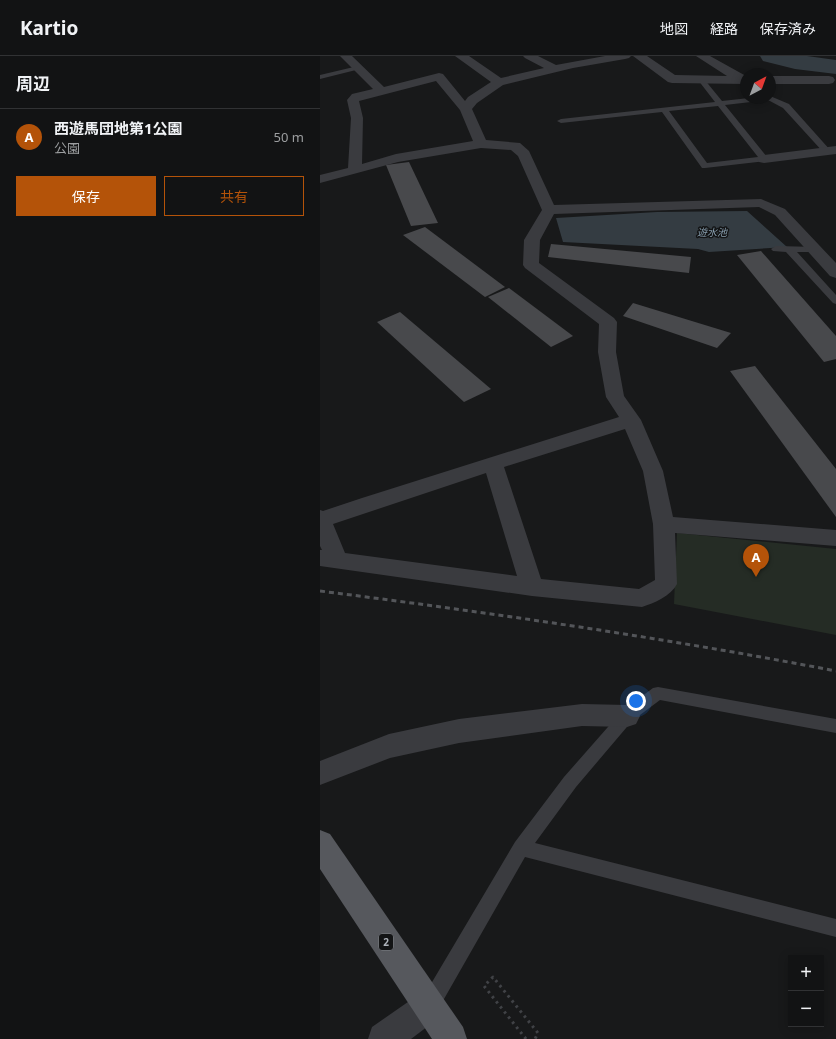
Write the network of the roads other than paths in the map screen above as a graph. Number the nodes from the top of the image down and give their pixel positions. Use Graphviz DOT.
graph roads {
  1 [pos="346,56"];
  2 [pos="461,56"];
  3 [pos="529,56"];
  4 [pos="569,56"];
  5 [pos="625,56"];
  6 [pos="638,56"];
  7 [pos="702,56"];
  8 [pos="582,63"];
  9 [pos="358,68"];
  10 [pos="554,69"];
  11 [pos="320,77"];
  12 [pos="740,77"];
  13 [pos="832,79"];
  14 [pos="702,80"];
  15 [pos="740,80"];
  16 [pos="776,80"];
  17 [pos="499,82"];
  18 [pos="381,91"];
  19 [pos="720,103"];
  20 [pos="664,109"];
  21 [pos="466,110"];
  22 [pos="561,121"];
  23 [pos="481,144"];
  24 [pos="831,151"];
  25 [pos="764,159"];
  26 [pos="355,170"];
  27 [pos="320,179"];
  28 [pos="549,210"];
  29 [pos="789,249"];
  30 [pos="814,249"];
  31 [pos="776,250"];
  32 [pos="836,273"];
  33 [pos="836,301"];
  34 [pos="631,420"];
  35 [pos="493,463"];
  36 [pos="321,519"];
  37 [pos="664,524"];
  38 [pos="836,538"];
  39 [pos="329,559"];
  40 [pos="532,587"];
  41 [pos="627,716"];
  42 [pos="836,726"];
  43 [pos="320,773"];
  44 [pos="320,844"];
  45 [pos="521,848"];
  46 [pos="836,928"];
  47 [pos="429,1006"];
  48 [pos="384,1039"];
  49 [pos="452,1039"];
  1 -- 9 [label="street"];
  2 -- 17 [label="street"];
  3 -- 10 [label="street"];
  4 -- 8 [label="street"];
  5 -- 8 [label="street"];
  6 -- 14 [label="street"];
  7 -- 12 [label="street"];
  8 -- 10 [label="street"];
  9 -- 11 [label="lane"];
  9 -- 18 [label="street"];
  10 -- 17 [label="street"];
  13 -- 16 [label="street"];
  14 -- 15 [label="street"];
  14 -- 19 [label="lane"];
  17 -- 21 [label="street"];
  18 -- 21 [label="street"];
  18 -- 26 [label="street"];
  19 -- 20 [label="lane"];
  19 -- 24 [label="lane"];
  19 -- 25 [label="lane"];
  20 -- 22 [label="lane"];
  20 -- 25 [label="lane"];
  21 -- 23 [label="street"];
  23 -- 26 [label="street"];
  23 -- 28 [label="street"];
  24 -- 25 [label="street"];
  26 -- 27 [label="street"];
  28 -- 30 [label="street"];
  28 -- 34 [label="street"];
  29 -- 30 [label="lane"];
  29 -- 31 [label="lane"];
  29 -- 33 [label="lane"];
  30 -- 32 [label="street"];
  34 -- 35 [label="street"];
  34 -- 37 [label="street"];
  35 -- 36 [label="street"];
  35 -- 40 [label="street"];
  36 -- 39 [label="street"];
  37 -- 38 [label="street"];
  37 -- 40 [label="street"];
  39 -- 40 [label="street"];
  41 -- 42 [label="lane"];
  41 -- 43 [label="street"];
  41 -- 45 [label="lane"];
  44 -- 47 [label="main road, 2"];
  45 -- 46 [label="lane"];
  45 -- 47 [label="lane"];
  47 -- 48 [label="street"];
  47 -- 49 [label="main road, 2"];
}
